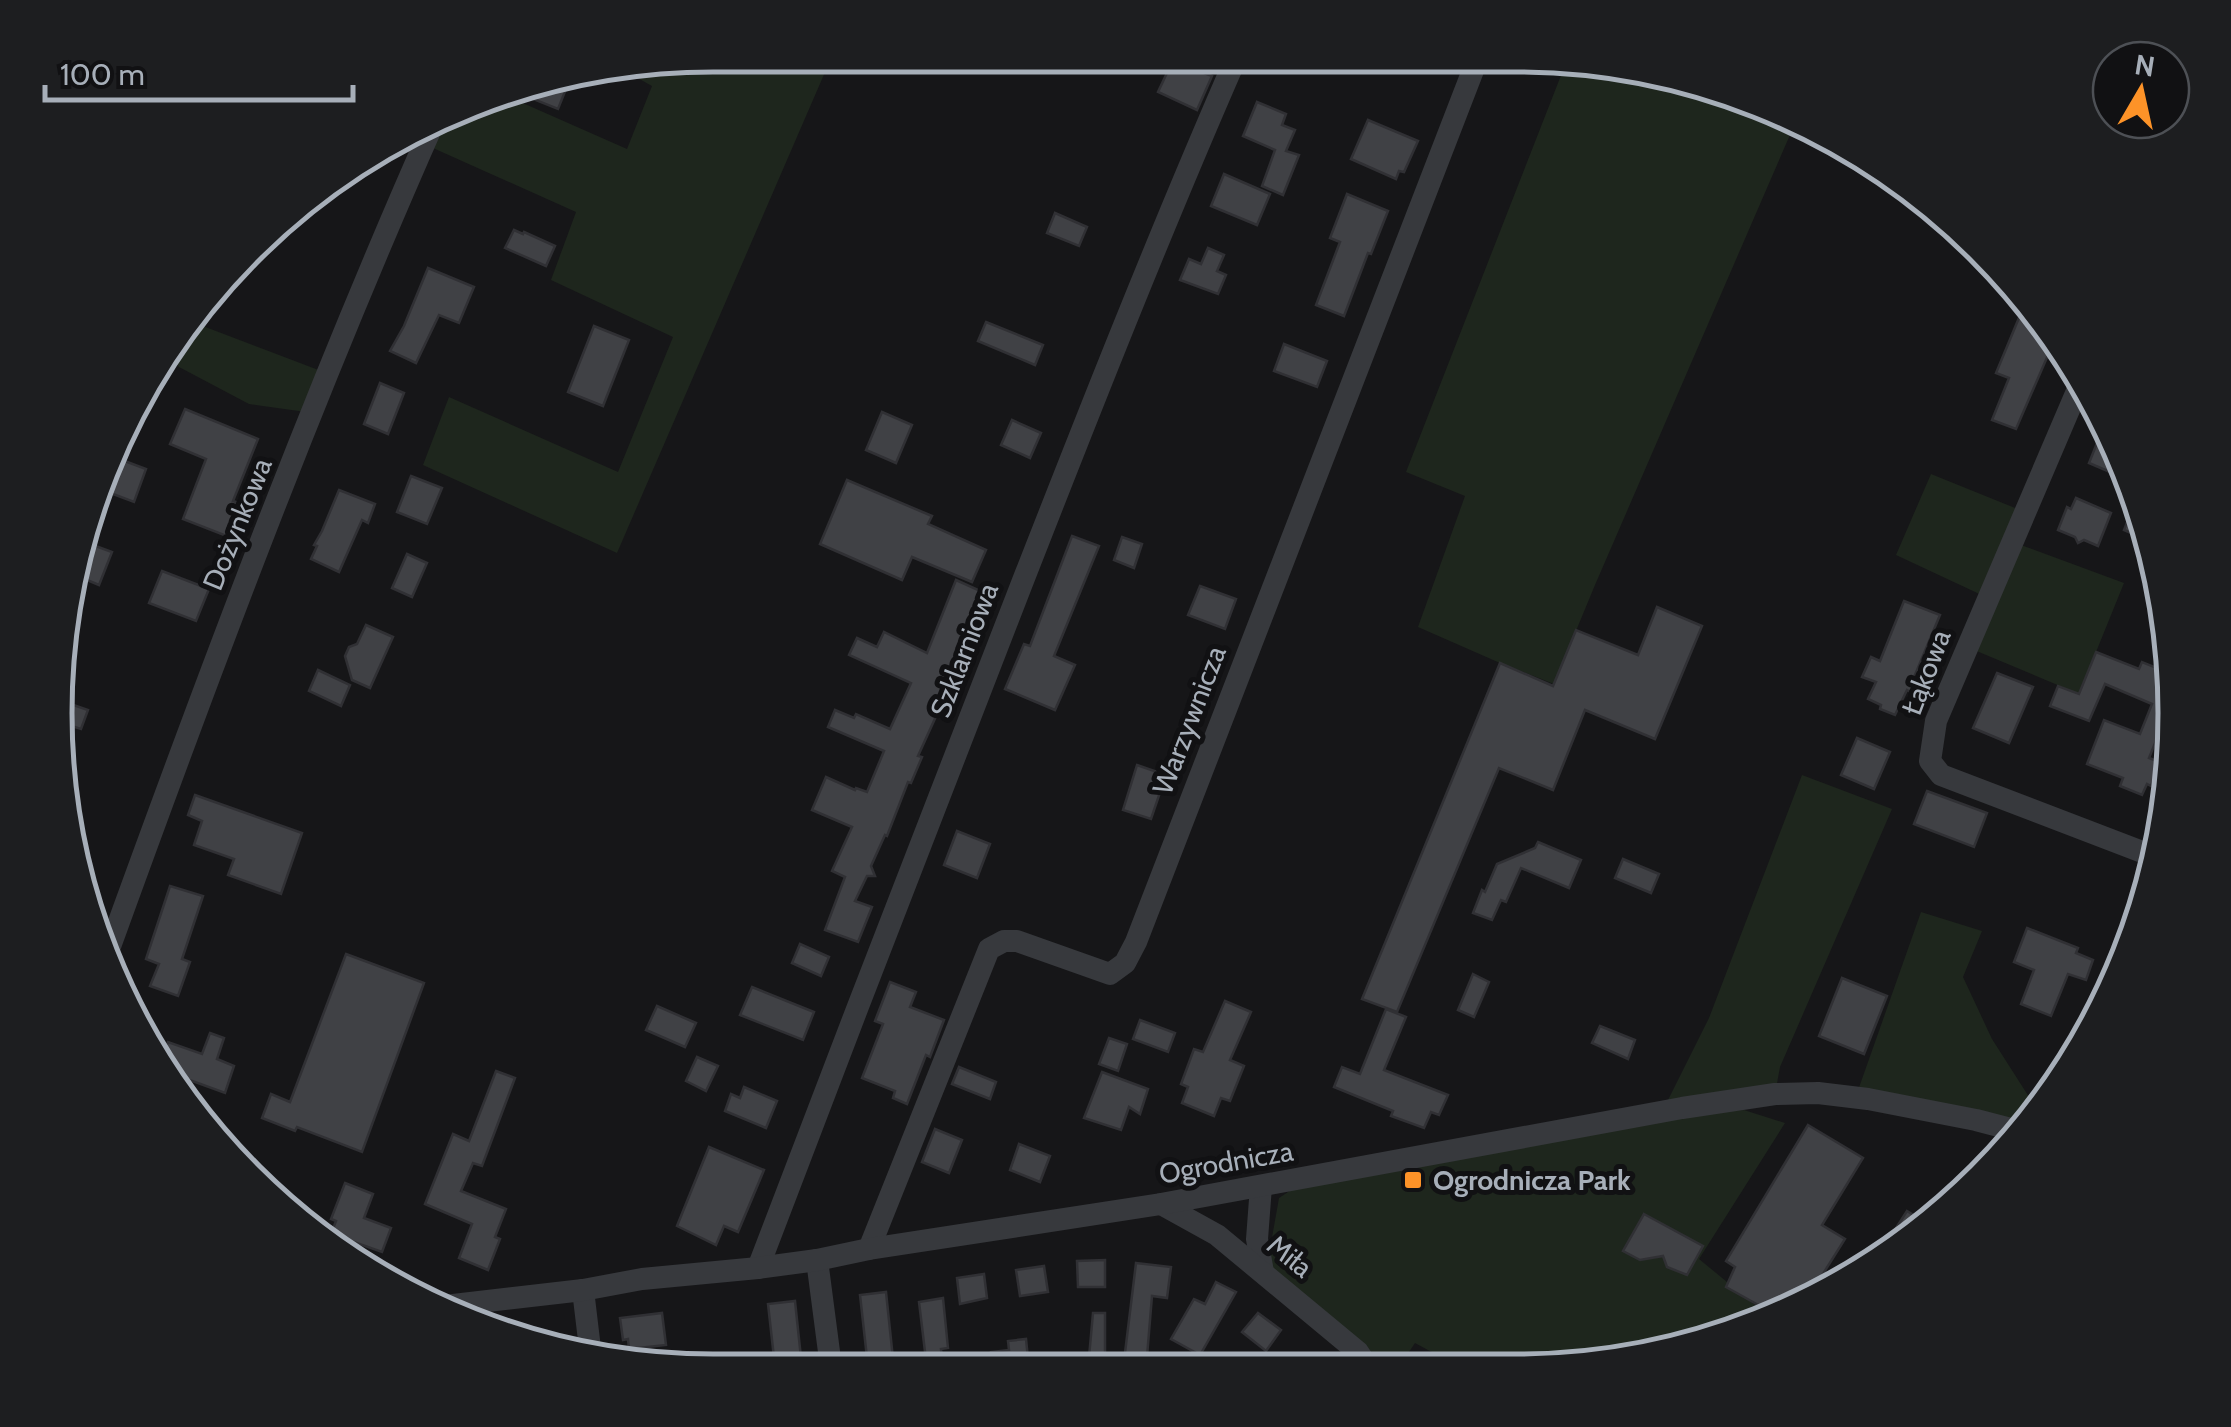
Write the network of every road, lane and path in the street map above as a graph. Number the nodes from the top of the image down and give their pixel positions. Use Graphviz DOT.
graph roads {
  1 [pos="1230,72"];
  2 [pos="1472,72"];
  3 [pos="426,141"];
  4 [pos="2075,396"];
  5 [pos="2143,853"];
  6 [pos="113,938"];
  7 [pos="2006,1128"];
  8 [pos="1262,1186"];
  9 [pos="1161,1204"];
  10 [pos="870,1249"];
  11 [pos="817,1260"];
  12 [pos="758,1268"];
  13 [pos="1263,1272"];
  14 [pos="583,1290"];
  15 [pos="463,1304"];
  16 [pos="589,1342"];
  17 [pos="829,1354"];
  18 [pos="1359,1354"];
  1 -- 12 [label="street, Szklarniowa"];
  2 -- 10 [label="street, Warzywnicza"];
  3 -- 6 [label="street, Dożynkowa"];
  4 -- 5 [label="street, Łąkowa"];
  7 -- 8 [label="street, Ogrodnicza"];
  8 -- 9 [label="street, Ogrodnicza"];
  8 -- 13 [label="street"];
  9 -- 10 [label="street, Ogrodnicza"];
  9 -- 13 [label="street, Miła"];
  10 -- 11 [label="street, Ogrodnicza"];
  11 -- 12 [label="street, Ogrodnicza"];
  11 -- 17 [label="street"];
  12 -- 14 [label="street, Ogrodnicza"];
  13 -- 18 [label="street, Miła"];
  14 -- 15 [label="street, Ogrodnicza"];
  14 -- 16 [label="street"];
}
